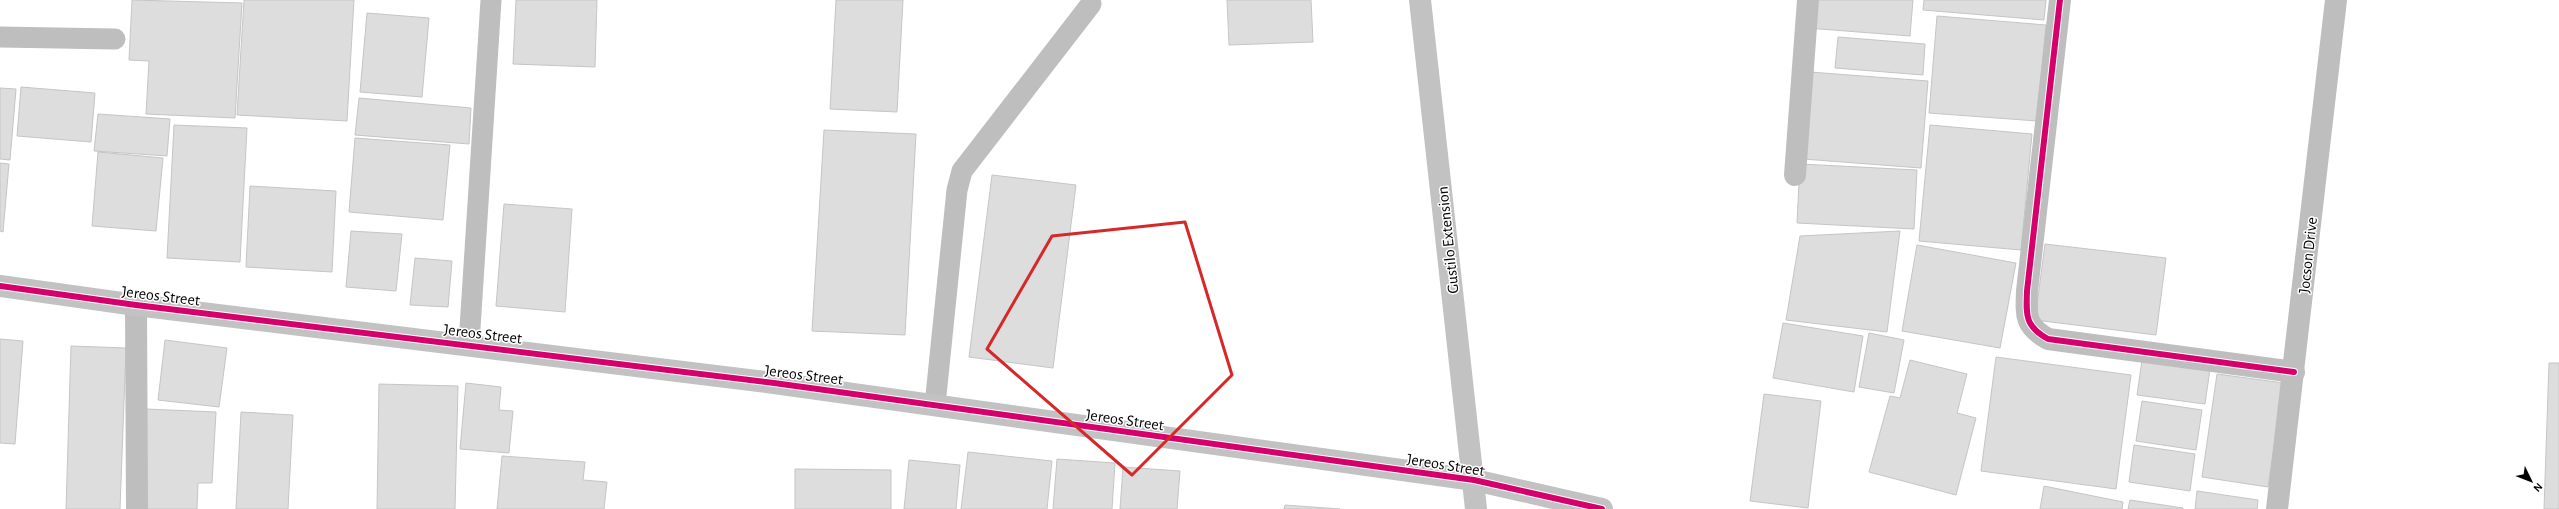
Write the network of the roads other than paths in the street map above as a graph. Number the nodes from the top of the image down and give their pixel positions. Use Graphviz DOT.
graph roads {
  1 [pos="491,0"];
  2 [pos="1420,0"];
  3 [pos="1808,0"];
  4 [pos="2060,0"];
  5 [pos="2336,0"];
  6 [pos="1091,4"];
  7 [pos="0,37"];
  8 [pos="115,39"];
  9 [pos="1795,175"];
  10 [pos="0,286"];
  11 [pos="136,305"];
  12 [pos="469,344"];
  13 [pos="2294,372"];
  14 [pos="936,405"];
  15 [pos="1474,480"];
  16 [pos="137,509"];
  17 [pos="1476,509"];
  18 [pos="1602,509"];
  19 [pos="2277,509"];
  1 -- 12 [label="lane"];
  2 -- 15 [label="street, Gustilo Extension"];
  3 -- 9 [label="street"];
  4 -- 13 [label="street"];
  5 -- 13 [label="street, Jocson Drive"];
  6 -- 14 [label="lane"];
  7 -- 8 [label="lane"];
  10 -- 11 [label="street, Jereos Street"];
  11 -- 12 [label="street, Jereos Street"];
  11 -- 16 [label="street"];
  12 -- 14 [label="street, Jereos Street"];
  13 -- 19 [label="street, Jocson Drive"];
  14 -- 15 [label="street, Jereos Street"];
  15 -- 17 [label="street, Gustilo Extension"];
  15 -- 18 [label="street, Jereos Street"];
}
